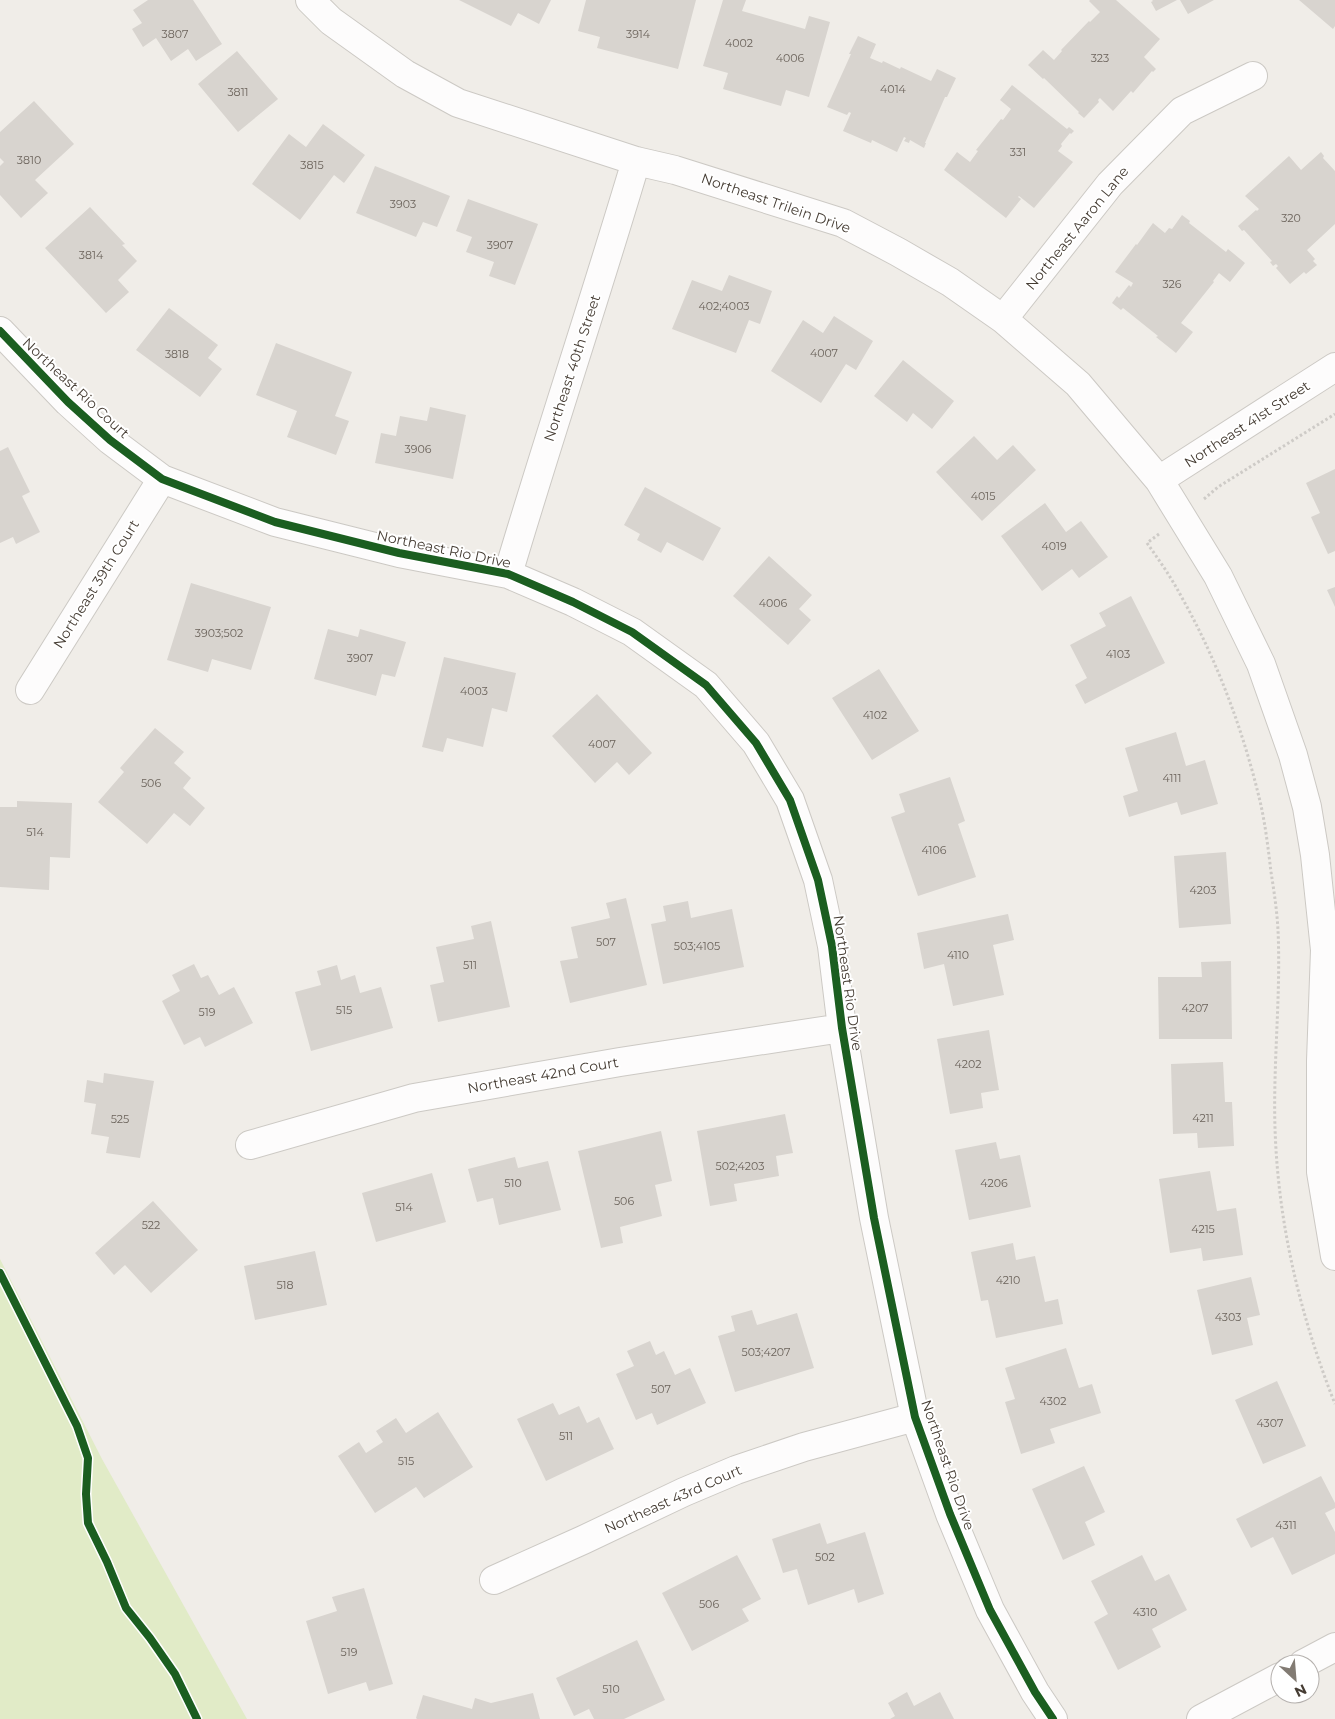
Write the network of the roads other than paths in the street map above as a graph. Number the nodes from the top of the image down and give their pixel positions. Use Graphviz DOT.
graph roads {
  1 [pos="310,0"];
  2 [pos="1253,76"];
  3 [pos="636,161"];
  4 [pos="1003,319"];
  5 [pos="0,331"];
  6 [pos="1335,367"];
  7 [pos="162,479"];
  8 [pos="1159,480"];
  9 [pos="508,574"];
  10 [pos="30,690"];
  11 [pos="842,1028"];
  12 [pos="250,1145"];
  13 [pos="1335,1256"];
  14 [pos="915,1417"];
  15 [pos="494,1580"];
  16 [pos="1335,1647"];
  17 [pos="1320,1655"];
  18 [pos="1270,1682"];
  19 [pos="1053,1719"];
  20 [pos="1201,1719"];
  1 -- 3 [label="street, Northeast Trilein Drive"];
  2 -- 4 [label="street, Northeast Aaron Lane"];
  3 -- 4 [label="street, Northeast Trilein Drive"];
  3 -- 9 [label="street, Northeast 40th Street"];
  4 -- 8 [label="street, Northeast Trilein Drive"];
  5 -- 7 [label="street, Northeast Rio Court"];
  6 -- 8 [label="street, Northeast 41st Street"];
  7 -- 9 [label="street, Northeast Rio Drive"];
  7 -- 10 [label="street, Northeast 39th Court"];
  8 -- 13 [label="street, Northeast Trilein Drive"];
  9 -- 11 [label="street, Northeast Rio Drive"];
  11 -- 12 [label="street, Northeast 42nd Court"];
  11 -- 14 [label="street, Northeast Rio Drive"];
  14 -- 15 [label="street, Northeast 43rd Court"];
  14 -- 19 [label="street, Northeast Rio Drive"];
  16 -- 17 [label="street"];
  18 -- 20 [label="street"];
}
